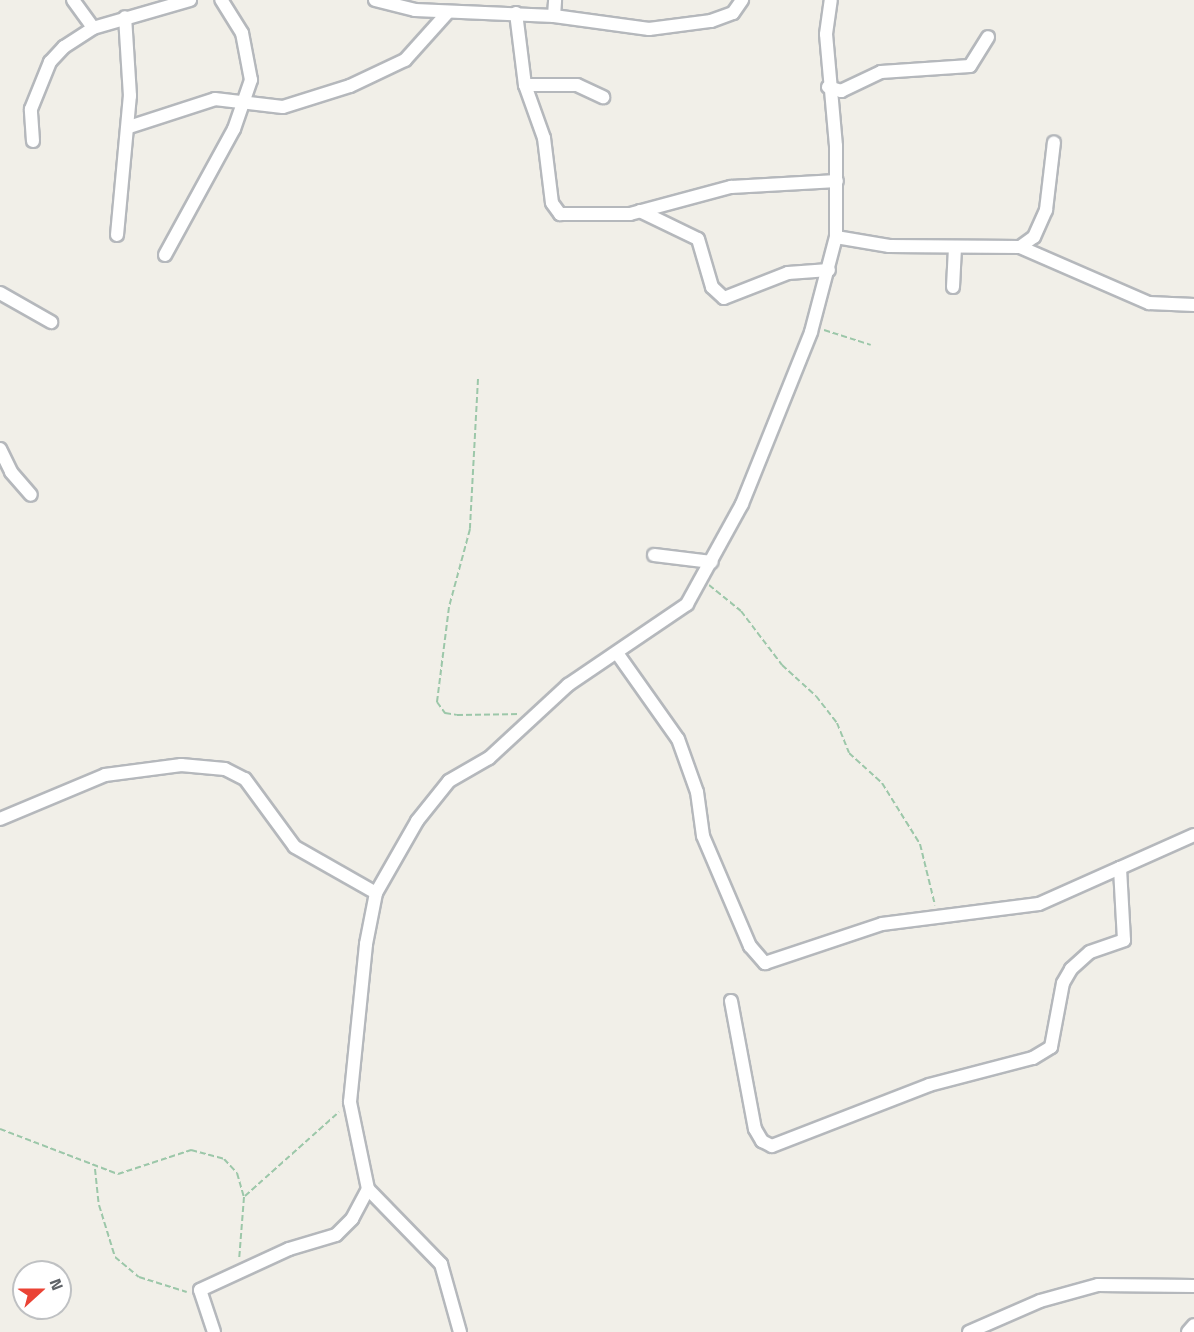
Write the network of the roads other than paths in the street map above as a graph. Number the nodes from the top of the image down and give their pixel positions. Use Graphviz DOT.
graph roads {
  1 [pos="73,0"];
  2 [pos="190,0"];
  3 [pos="222,0"];
  4 [pos="375,0"];
  5 [pos="555,0"];
  6 [pos="742,0"];
  7 [pos="831,0"];
  8 [pos="401,3"];
  9 [pos="448,12"];
  10 [pos="516,13"];
  11 [pos="554,16"];
  12 [pos="125,17"];
  13 [pos="93,28"];
  14 [pos="988,37"];
  15 [pos="525,85"];
  16 [pos="828,87"];
  17 [pos="603,97"];
  18 [pos="245,104"];
  19 [pos="129,128"];
  20 [pos="33,141"];
  21 [pos="1054,142"];
  22 [pos="837,181"];
  23 [pos="640,211"];
  24 [pos="117,235"];
  25 [pos="836,237"];
  26 [pos="955,247"];
  27 [pos="1020,247"];
  28 [pos="165,255"];
  29 [pos="829,270"];
  30 [pos="953,287"];
  31 [pos="0,293"];
  32 [pos="1194,305"];
  33 [pos="51,322"];
  34 [pos="0,449"];
  35 [pos="31,495"];
  36 [pos="654,555"];
  37 [pos="712,562"];
  38 [pos="617,653"];
  39 [pos="0,819"];
  40 [pos="1194,835"];
  41 [pos="1120,868"];
  42 [pos="376,893"];
  43 [pos="731,1001"];
  44 [pos="368,1189"];
  45 [pos="1194,1286"];
  46 [pos="1194,1325"];
  47 [pos="214,1332"];
  48 [pos="460,1332"];
  49 [pos="969,1332"];
  50 [pos="1188,1332"];
  1 -- 13 [label="street"];
  2 -- 12 [label="street"];
  3 -- 18 [label="street"];
  4 -- 8 [label="street"];
  5 -- 11 [label="street"];
  6 -- 11 [label="street"];
  7 -- 16 [label="street"];
  8 -- 9 [label="street"];
  9 -- 10 [label="street"];
  9 -- 18 [label="street"];
  10 -- 11 [label="street"];
  10 -- 15 [label="street"];
  12 -- 13 [label="street"];
  12 -- 19 [label="street"];
  13 -- 20 [label="street"];
  14 -- 16 [label="street"];
  15 -- 17 [label="street"];
  15 -- 23 [label="street"];
  16 -- 22 [label="street"];
  18 -- 19 [label="street"];
  18 -- 28 [label="street"];
  19 -- 24 [label="street"];
  21 -- 27 [label="street"];
  22 -- 23 [label="street"];
  22 -- 25 [label="street"];
  23 -- 29 [label="street"];
  25 -- 26 [label="street"];
  25 -- 29 [label="street"];
  26 -- 27 [label="street"];
  26 -- 30 [label="street"];
  27 -- 32 [label="street"];
  29 -- 37 [label="street"];
  31 -- 33 [label="street"];
  34 -- 35 [label="street"];
  36 -- 37 [label="street"];
  37 -- 38 [label="street"];
  38 -- 41 [label="street"];
  38 -- 42 [label="street"];
  39 -- 42 [label="street"];
  40 -- 41 [label="street"];
  41 -- 43 [label="street"];
  42 -- 44 [label="street"];
  44 -- 47 [label="street"];
  44 -- 48 [label="street"];
  45 -- 49 [label="street"];
  46 -- 50 [label="street"];
}
